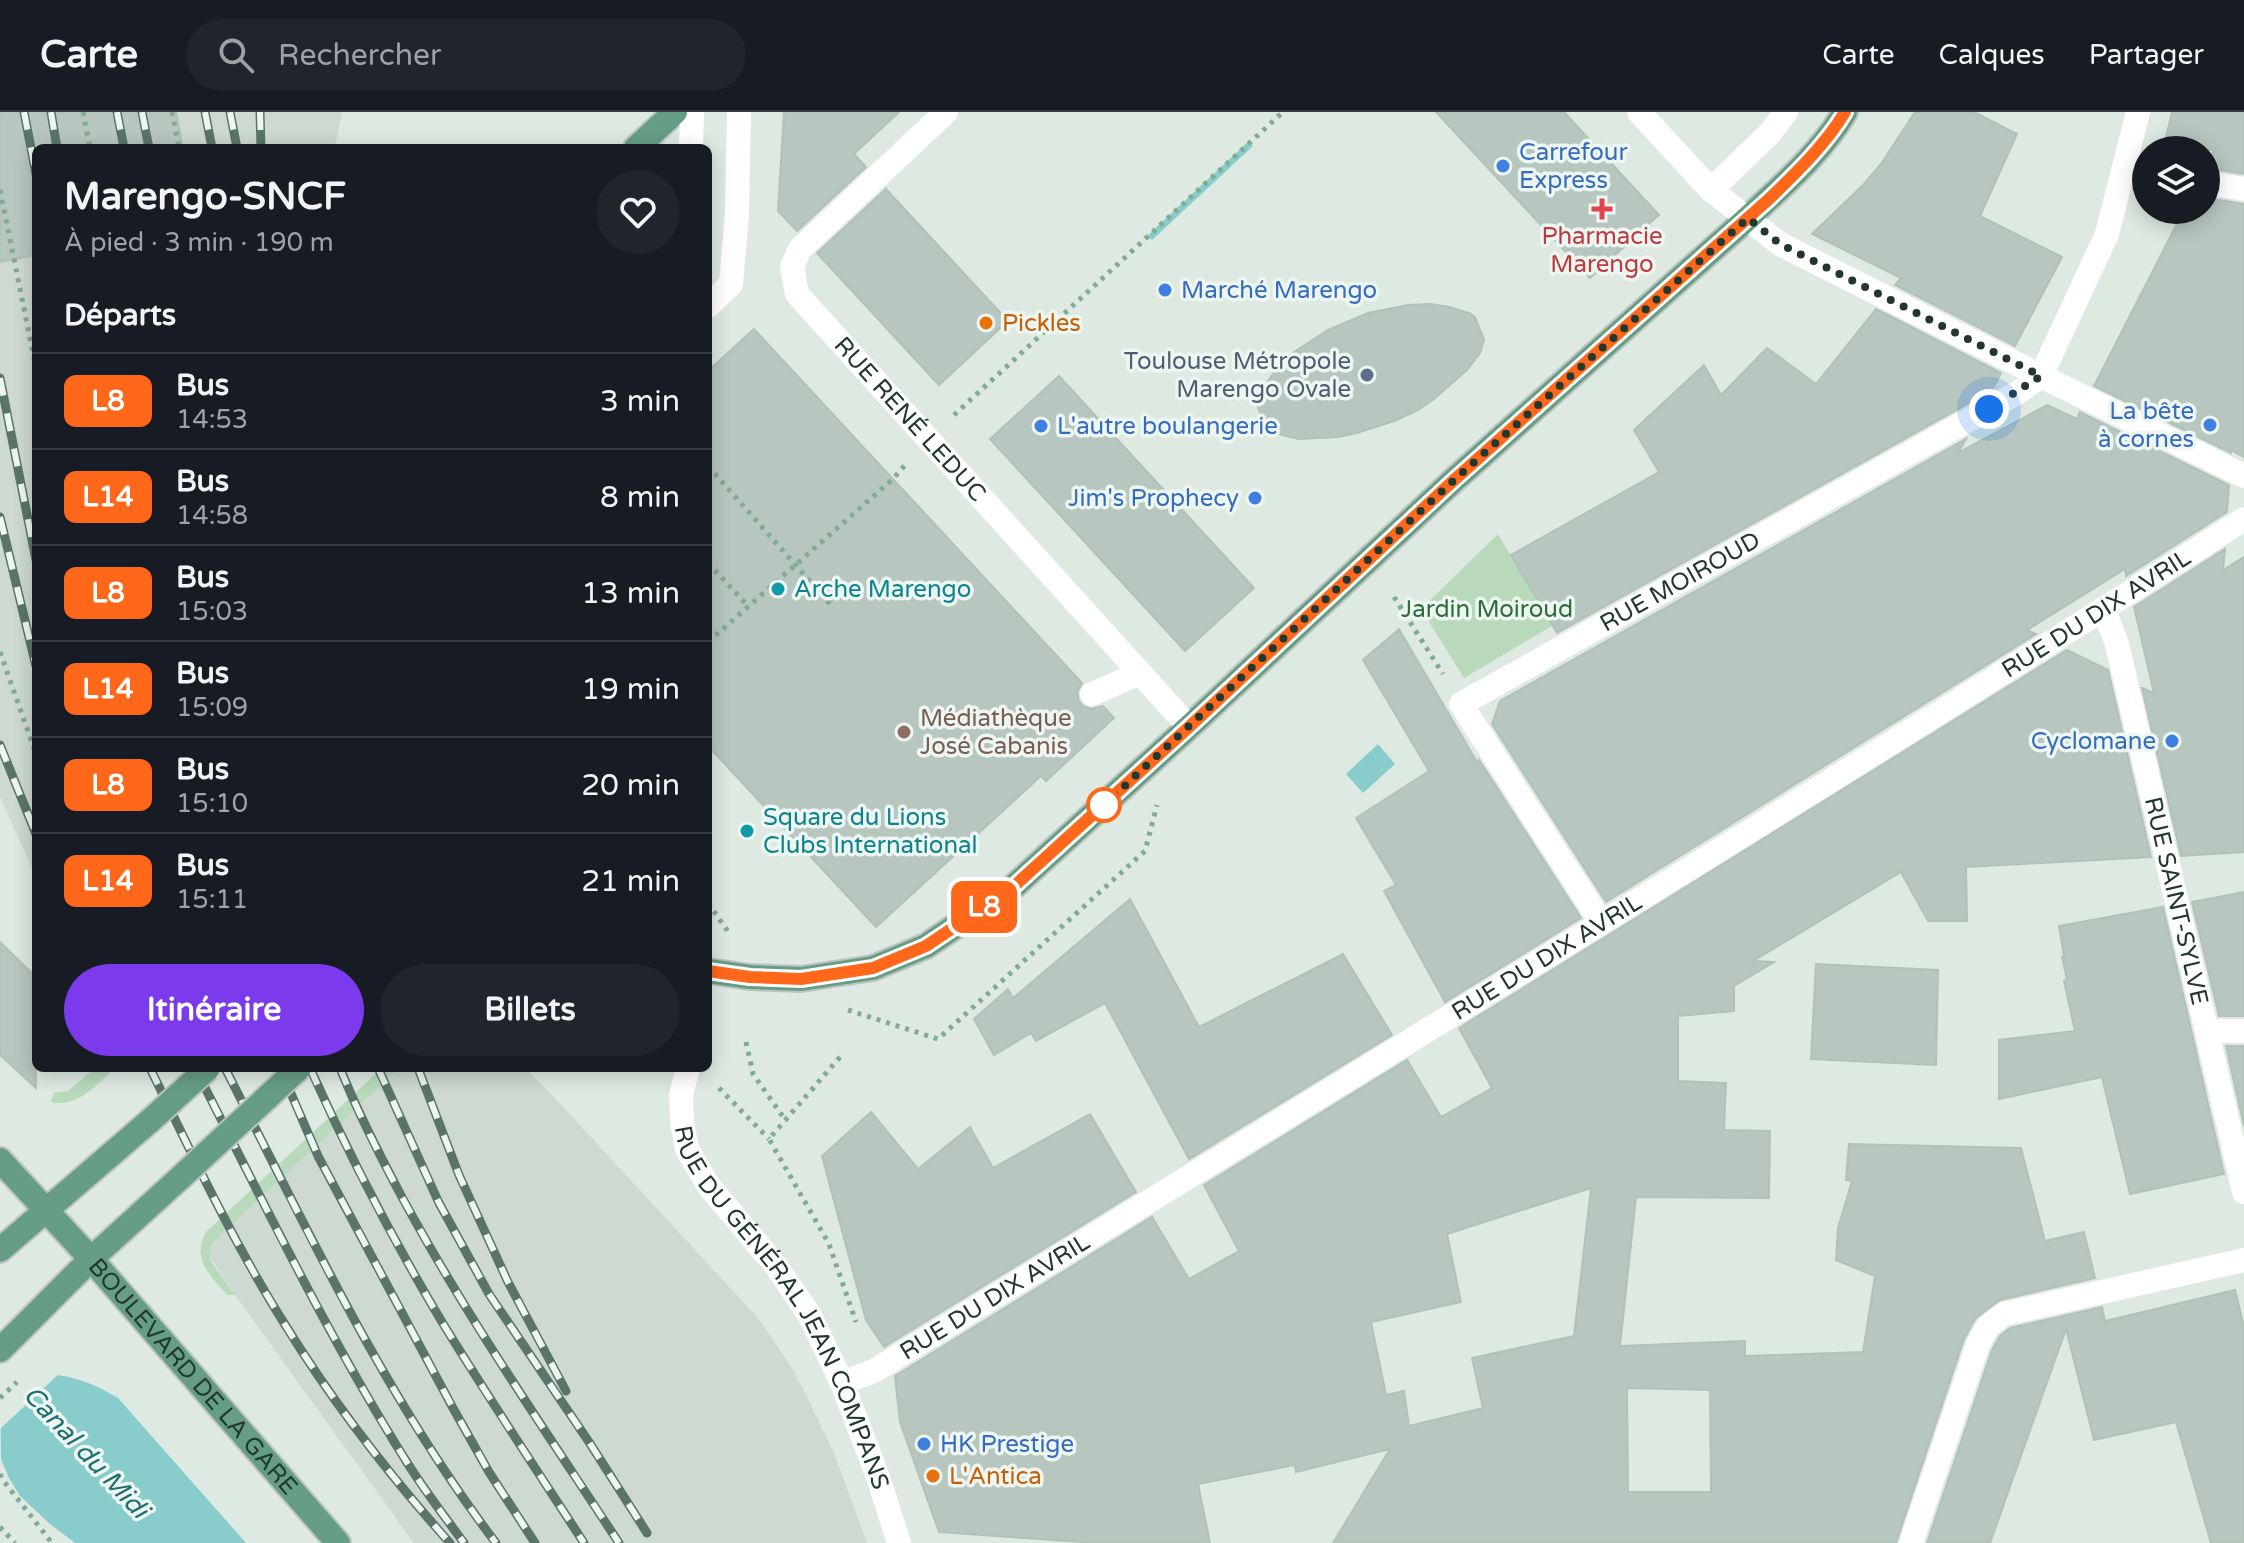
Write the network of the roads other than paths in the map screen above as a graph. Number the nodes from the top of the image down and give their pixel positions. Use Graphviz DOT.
graph roads {
  1 [pos="675,112"];
  2 [pos="692,112"];
  3 [pos="739,112"];
  4 [pos="946,112"];
  5 [pos="1639,112"];
  6 [pos="1786,112"];
  7 [pos="1845,112"];
  8 [pos="2138,112"];
  9 [pos="2137,136"];
  10 [pos="644,144"];
  11 [pos="691,144"];
  12 [pos="2132,180"];
  13 [pos="2220,185"];
  14 [pos="2244,189"];
  15 [pos="1711,190"];
  16 [pos="1748,218"];
  17 [pos="712,302"];
  18 [pos="2041,376"];
  19 [pos="2244,476"];
  20 [pos="2244,519"];
  21 [pos="2104,610"];
  22 [pos="1140,673"];
  23 [pos="1092,694"];
  24 [pos="1189,727"];
  25 [pos="1601,922"];
  26 [pos="712,972"];
  27 [pos="2208,1031"];
  28 [pos="2244,1031"];
  29 [pos="204,1072"];
  30 [pos="295,1072"];
  31 [pos="687,1072"];
  32 [pos="0,1160"];
  33 [pos="2244,1192"];
  34 [pos="48,1210"];
  35 [pos="0,1250"];
  36 [pos="91,1259"];
  37 [pos="2244,1260"];
  38 [pos="0,1350"];
  39 [pos="842,1383"];
  40 [pos="338,1543"];
  41 [pos="899,1543"];
  42 [pos="1911,1543"];
  1 -- 10 [label="main road"];
  2 -- 11 [label="street"];
  3 -- 17 [label="street"];
  4 -- 22 [label="street, RUE RENÉ LEDUC"];
  5 -- 15 [label="street"];
  6 -- 15 [label="street"];
  7 -- 16 [label="main road"];
  8 -- 9 [label="street"];
  12 -- 18 [label="street"];
  13 -- 14 [label="street"];
  15 -- 16 [label="street"];
  16 -- 18 [label="street"];
  16 -- 24 [label="main road"];
  18 -- 19 [label="street"];
  18 -- 25 [label="street, RUE MOIROUD"];
  20 -- 21 [label="street, RUE DU DIX AVRIL"];
  21 -- 25 [label="street, RUE DU DIX AVRIL"];
  21 -- 27 [label="street, RUE SAINT-SYLVE"];
  22 -- 23 [label="street"];
  22 -- 24 [label="street, RUE RENÉ LEDUC"];
  24 -- 26 [label="main road"];
  25 -- 39 [label="street, RUE DU DIX AVRIL"];
  27 -- 28 [label="street"];
  27 -- 33 [label="street, RUE SAINT-SYLVE"];
  29 -- 34 [label="main road, bridge"];
  30 -- 36 [label="main road, bridge"];
  31 -- 39 [label="street, RUE DU GÉNÉRAL JEAN COMPANS"];
  32 -- 34 [label="main road, BOULEVARD DE LA GARE"];
  34 -- 35 [label="main road"];
  34 -- 36 [label="main road, BOULEVARD DE LA GARE"];
  36 -- 38 [label="main road"];
  36 -- 40 [label="main road, BOULEVARD DE LA GARE"];
  37 -- 42 [label="street"];
  39 -- 41 [label="street, RUE DU GÉNÉRAL JEAN COMPANS"];
}
